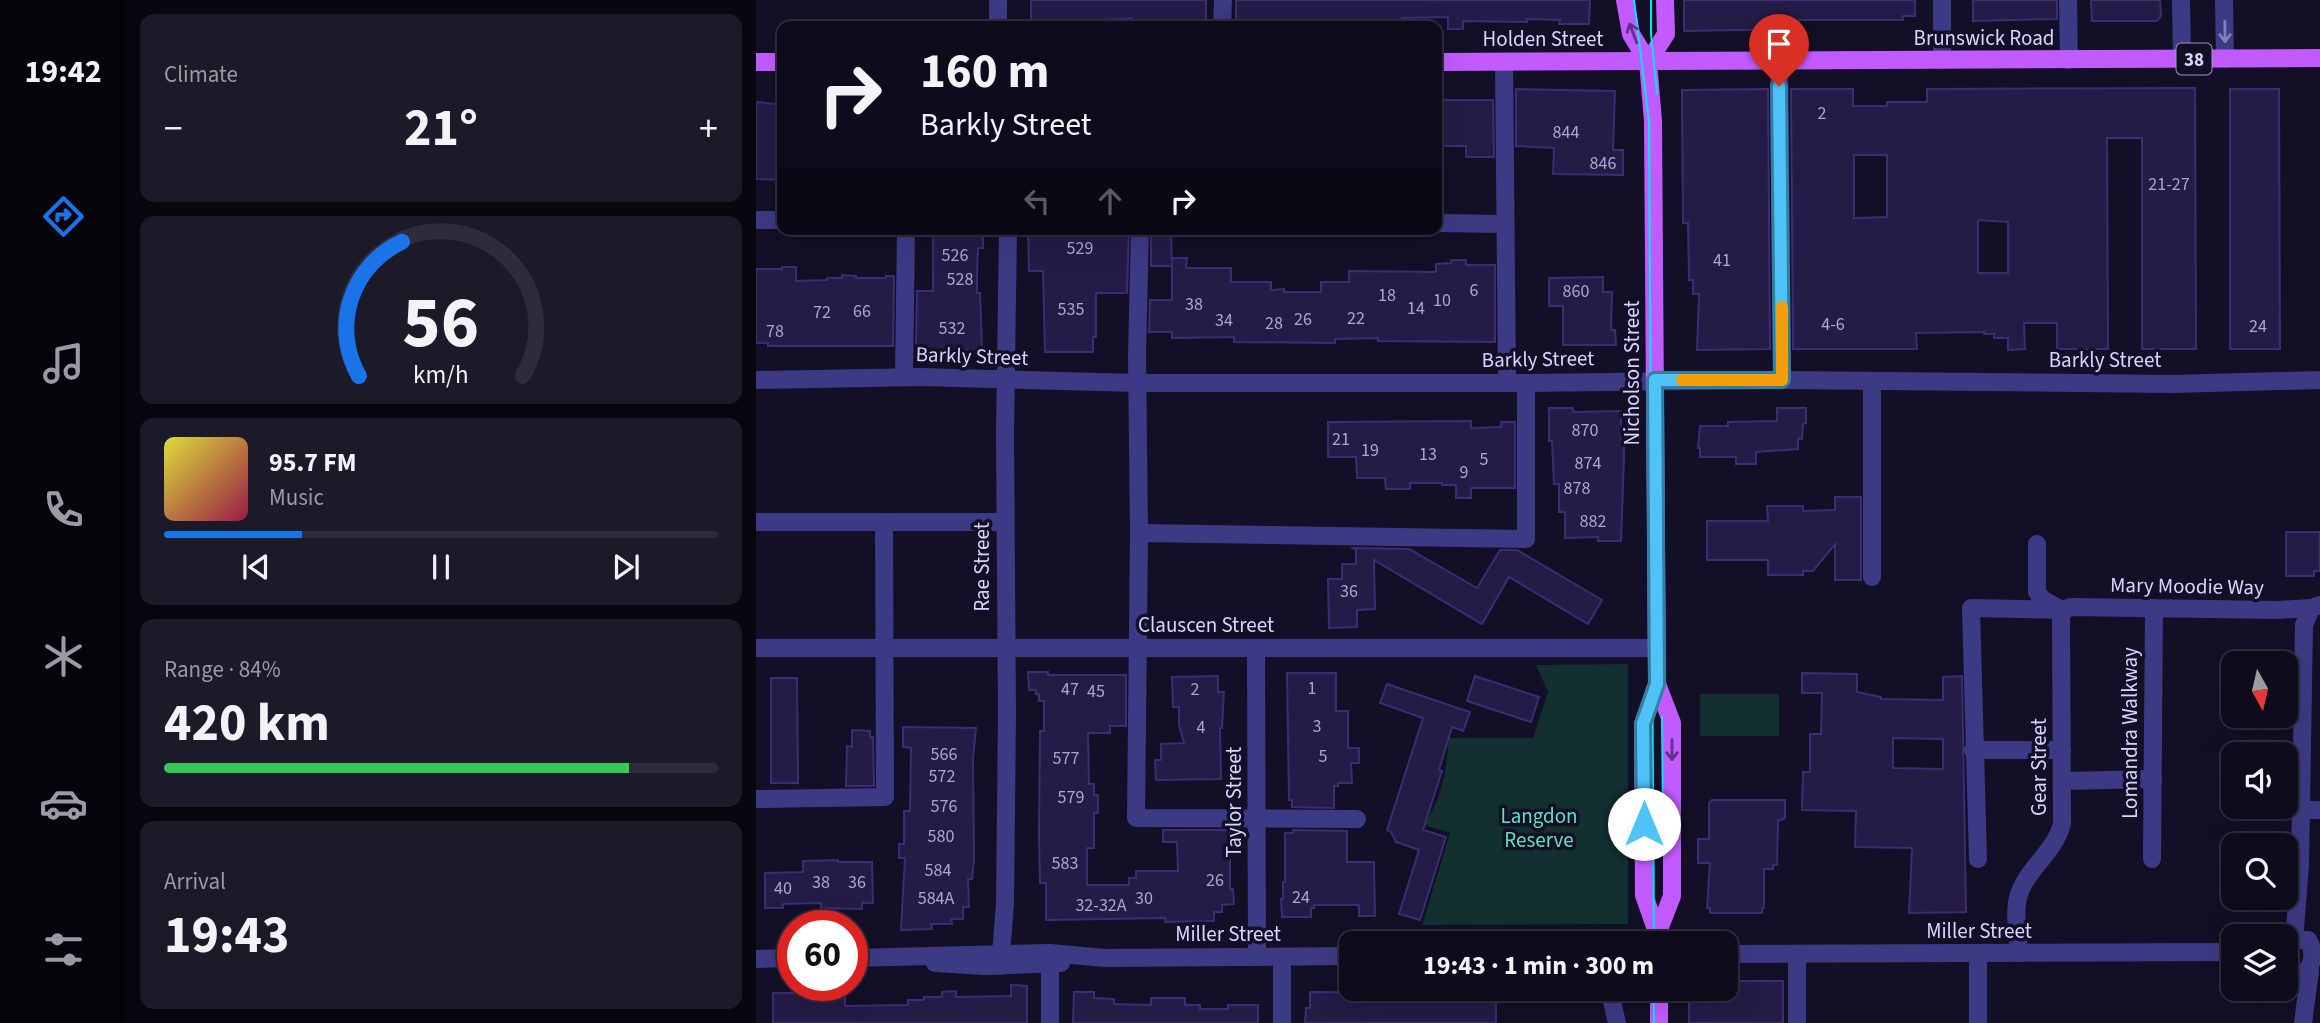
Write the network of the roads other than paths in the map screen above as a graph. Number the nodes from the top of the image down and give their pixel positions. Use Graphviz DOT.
graph roads {
  1 [pos="998,0"];
  2 [pos="1223,0"];
  3 [pos="1625,0"];
  4 [pos="1665,0"];
  5 [pos="1942,0"];
  6 [pos="2068,0"];
  7 [pos="2181,0"];
  8 [pos="2224,0"];
  9 [pos="998,21"];
  10 [pos="1222,21"];
  11 [pos="2320,58"];
  12 [pos="2182,59"];
  13 [pos="2225,59"];
  14 [pos="1942,60"];
  15 [pos="2069,60"];
  16 [pos="756,62"];
  17 [pos="777,62"];
  18 [pos="1442,62"];
  19 [pos="1504,62"];
  20 [pos="1648,62"];
  21 [pos="1779,62"];
  22 [pos="756,220"];
  23 [pos="777,220"];
  24 [pos="1442,223"];
  25 [pos="1505,224"];
  26 [pos="906,235"];
  27 [pos="1008,235"];
  28 [pos="1140,235"];
  29 [pos="904,377"];
  30 [pos="756,380"];
  31 [pos="1006,380"];
  32 [pos="1655,380"];
  33 [pos="1782,380"];
  34 [pos="2320,380"];
  35 [pos="1872,381"];
  36 [pos="1137,383"];
  37 [pos="1507,383"];
  38 [pos="1526,383"];
  39 [pos="756,522"];
  40 [pos="884,522"];
  41 [pos="1005,522"];
  42 [pos="1139,533"];
  43 [pos="2037,544"];
  44 [pos="1872,577"];
  45 [pos="2316,607"];
  46 [pos="2154,608"];
  47 [pos="2063,610"];
  48 [pos="1005,647"];
  49 [pos="756,648"];
  50 [pos="885,648"];
  51 [pos="1139,648"];
  52 [pos="1256,648"];
  53 [pos="1657,648"];
  54 [pos="1657,684"];
  55 [pos="1973,750"];
  56 [pos="2062,750"];
  57 [pos="2153,779"];
  58 [pos="2062,781"];
  59 [pos="756,799"];
  60 [pos="2301,810"];
  61 [pos="2320,810"];
  62 [pos="1256,818"];
  63 [pos="1357,820"];
  64 [pos="1978,859"];
  65 [pos="2152,859"];
  66 [pos="2297,924"];
  67 [pos="1656,931"];
  68 [pos="1660,931"];
  69 [pos="2298,943"];
  70 [pos="2221,952"];
  71 [pos="1978,953"];
  72 [pos="2019,953"];
  73 [pos="1738,954"];
  74 [pos="1797,954"];
  75 [pos="1339,956"];
  76 [pos="1257,957"];
  77 [pos="1282,957"];
  78 [pos="756,958"];
  79 [pos="777,958"];
  80 [pos="868,958"];
  81 [pos="1007,959"];
  82 [pos="1050,959"];
  83 [pos="2306,965"];
  84 [pos="1613,1001"];
  85 [pos="1658,1001"];
  86 [pos="1050,1023"];
  87 [pos="1282,1023"];
  88 [pos="1616,1023"];
  89 [pos="1659,1023"];
  90 [pos="1797,1023"];
  91 [pos="1978,1023"];
  92 [pos="2303,1023"];
  1 -- 9 [label="street"];
  2 -- 10 [label="street"];
  20 -- 3 [label="main road, Nicholson Street, one-way"];
  4 -- 20 [label="main road"];
  5 -- 14 [label="street"];
  6 -- 15 [label="street"];
  7 -- 12 [label="street"];
  8 -- 13 [label="street, one-way"];
  11 -- 13 [label="main road, Brunswick Road / 38"];
  12 -- 13 [label="main road, Brunswick Road / 38"];
  12 -- 15 [label="main road, Brunswick Road / 38"];
  14 -- 15 [label="main road, Brunswick Road / 38"];
  14 -- 21 [label="main road, Brunswick Road / 38"];
  16 -- 17 [label="main road"];
  18 -- 19 [label="main road, Holden Street / 38"];
  19 -- 20 [label="main road, Holden Street / 38"];
  19 -- 25 [label="street"];
  20 -- 21 [label="main road, Brunswick Road / 38"];
  20 -- 32 [label="main road, Nicholson Street"];
  21 -- 33 [label="street"];
  22 -- 23 [label="street"];
  24 -- 25 [label="street"];
  25 -- 37 [label="street"];
  26 -- 29 [label="street"];
  27 -- 31 [label="street, Rae Street"];
  28 -- 36 [label="street"];
  29 -- 30 [label="street, Barkly Street"];
  29 -- 31 [label="street, Barkly Street"];
  31 -- 36 [label="street, Barkly Street"];
  31 -- 41 [label="street, Rae Street"];
  32 -- 33 [label="street, Barkly Street"];
  32 -- 38 [label="street, Barkly Street"];
  32 -- 53 [label="main road, Nicholson Street"];
  33 -- 35 [label="street, Barkly Street"];
  34 -- 35 [label="street, Barkly Street"];
  35 -- 44 [label="street"];
  36 -- 37 [label="street, Barkly Street"];
  36 -- 42 [label="street"];
  37 -- 38 [label="street, Barkly Street"];
  38 -- 42 [label="street"];
  39 -- 40 [label="street"];
  40 -- 41 [label="street"];
  40 -- 50 [label="street"];
  41 -- 48 [label="street, Rae Street"];
  42 -- 51 [label="street"];
  43 -- 47 [label="street"];
  45 -- 46 [label="street, Mary Moodie Way"];
  45 -- 60 [label="street"];
  46 -- 47 [label="street, Mary Moodie Way"];
  46 -- 57 [label="street, Lomandra Walkway"];
  47 -- 55 [label="street, Mary Moodie Way"];
  47 -- 56 [label="street, Gear Street"];
  48 -- 50 [label="street, Clauscen Street"];
  48 -- 51 [label="street, Clauscen Street"];
  48 -- 81 [label="street, Rae Street"];
  49 -- 50 [label="street, Clauscen Street"];
  50 -- 59 [label="street"];
  51 -- 52 [label="street, Clauscen Street"];
  51 -- 62 [label="street"];
  52 -- 53 [label="street, Clauscen Street"];
  52 -- 62 [label="street, Taylor Street"];
  53 -- 54 [label="main road, Nicholson Street"];
  54 -- 67 [label="main road, Nicholson Street"];
  54 -- 68 [label="main road, Nicholson Street, one-way"];
  55 -- 56 [label="street"];
  55 -- 64 [label="street"];
  56 -- 58 [label="street, Gear Street"];
  57 -- 58 [label="street"];
  57 -- 65 [label="street, Lomandra Walkway"];
  58 -- 72 [label="street, Gear Street"];
  60 -- 61 [label="street"];
  60 -- 66 [label="street"];
  62 -- 63 [label="street"];
  62 -- 76 [label="street, Taylor Street"];
  69 -- 83 [label="street"];
  70 -- 72 [label="street, Miller Street"];
  71 -- 72 [label="street, Miller Street"];
  71 -- 74 [label="street, Miller Street"];
  71 -- 91 [label="street"];
  73 -- 74 [label="street, Miller Street"];
  74 -- 90 [label="street"];
  75 -- 77 [label="street, Miller Street"];
  76 -- 77 [label="street, Miller Street"];
  76 -- 82 [label="street, Miller Street"];
  77 -- 87 [label="street"];
  78 -- 79 [label="street"];
  80 -- 81 [label="street, Miller Street"];
  81 -- 82 [label="street, Miller Street"];
  82 -- 86 [label="street"];
  83 -- 92 [label="street"];
  84 -- 88 [label="street"];
  85 -- 89 [label="main road"];
}
